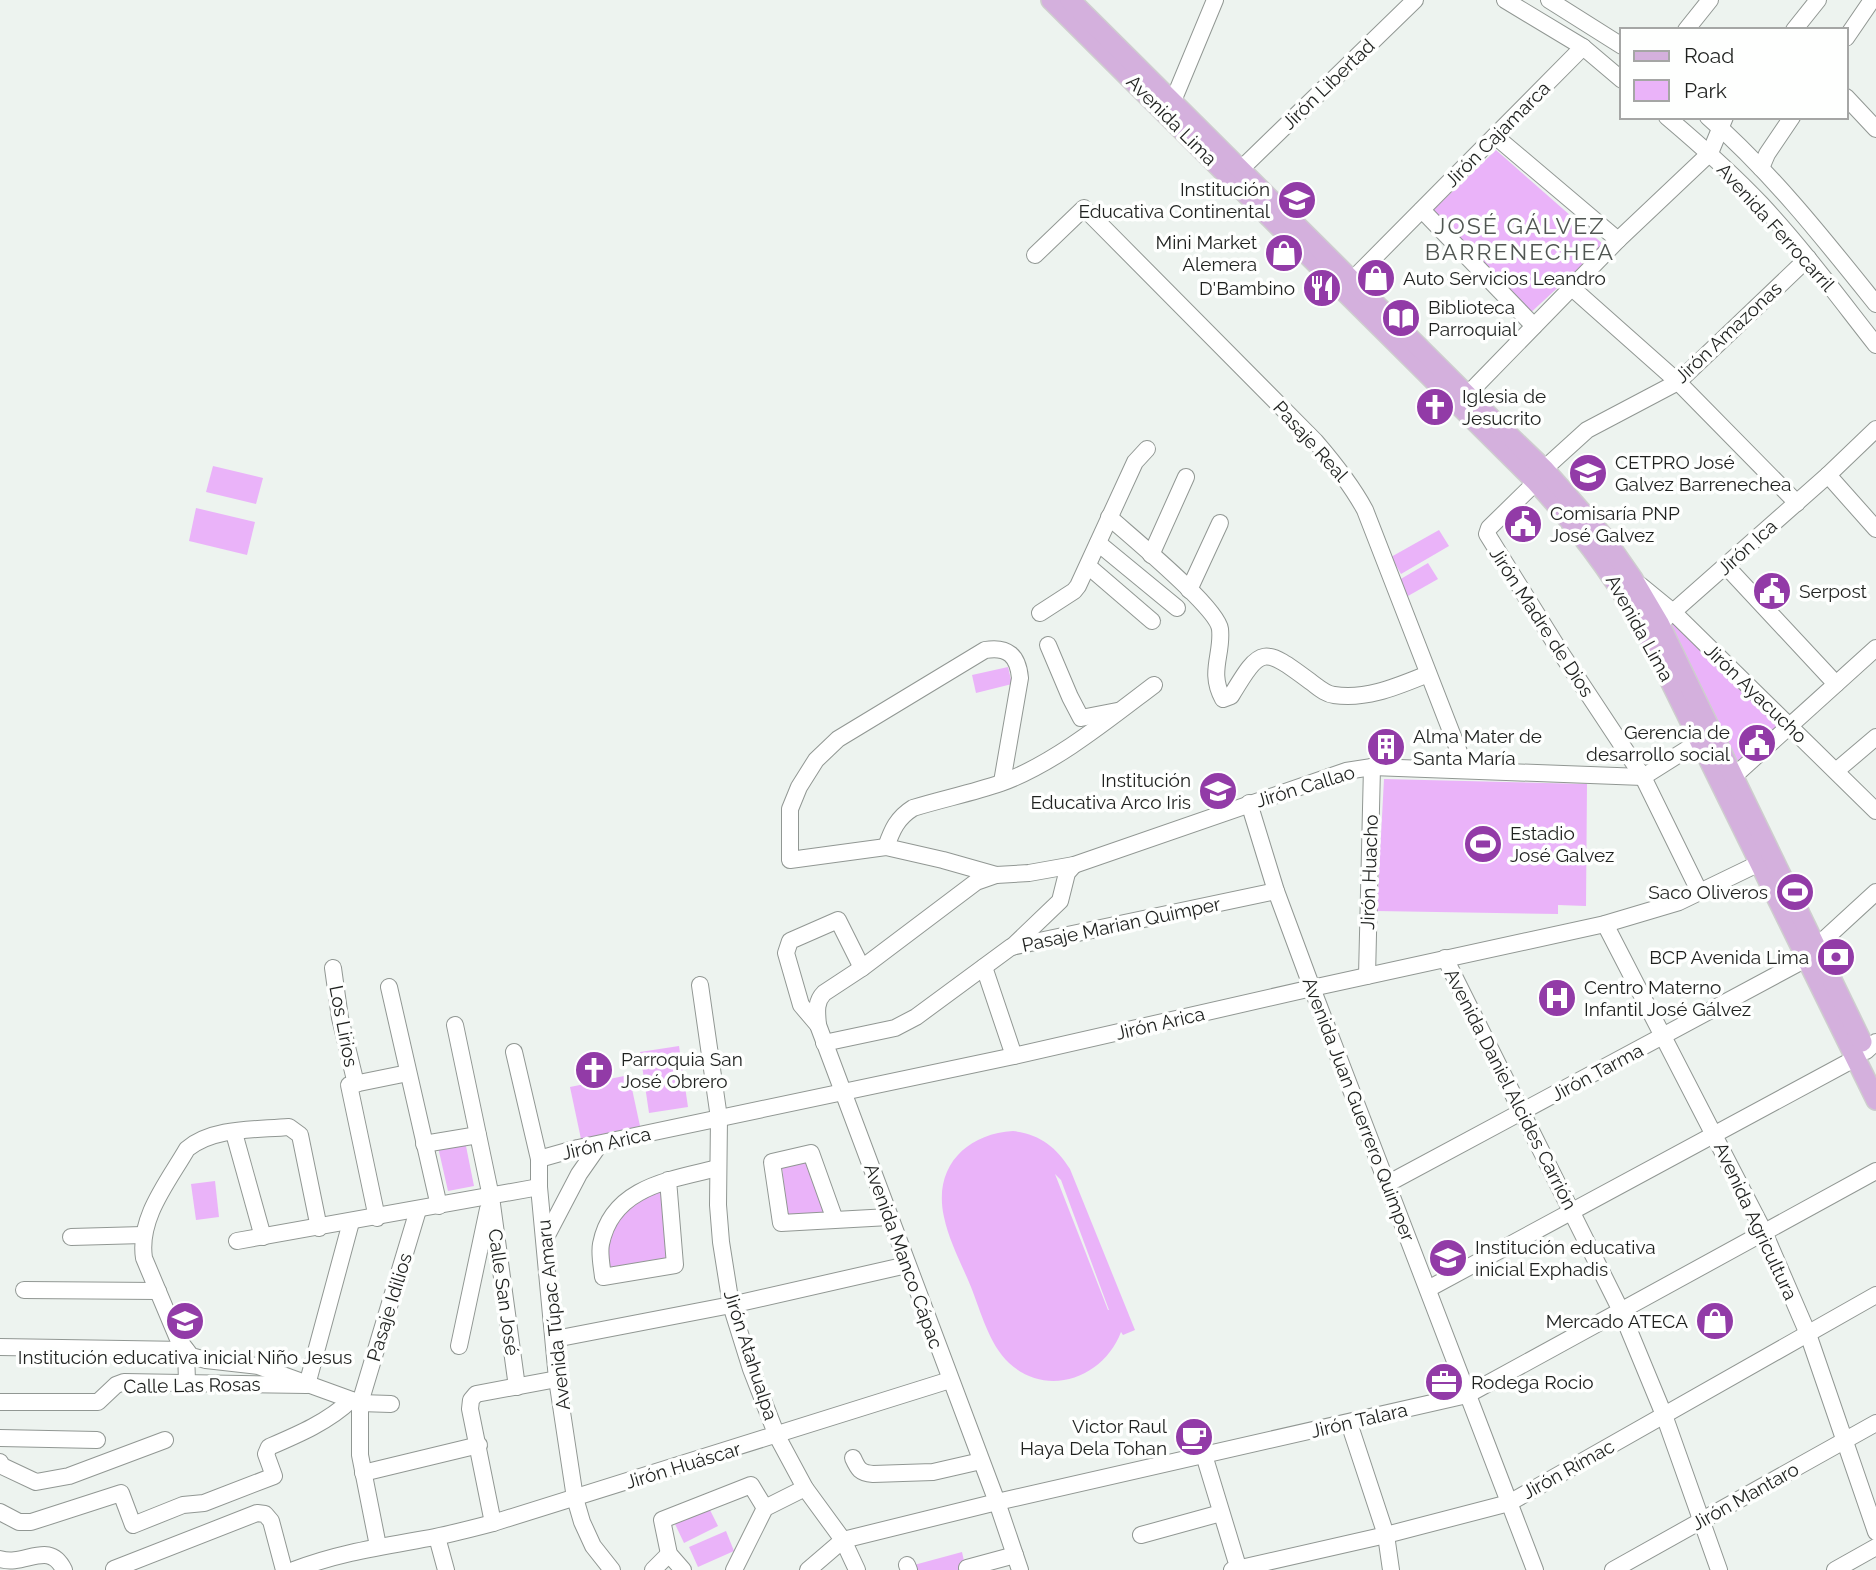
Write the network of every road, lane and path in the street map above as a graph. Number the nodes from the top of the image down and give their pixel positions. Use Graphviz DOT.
graph roads {
  1 [pos="1051,0"];
  2 [pos="1070,0"];
  3 [pos="1215,0"];
  4 [pos="1415,0"];
  5 [pos="1505,0"];
  6 [pos="1549,0"];
  7 [pos="1710,0"];
  8 [pos="1818,0"];
  9 [pos="1873,3"];
  10 [pos="1688,28"];
  11 [pos="1796,28"];
  12 [pos="1848,35"];
  13 [pos="1620,45"];
  14 [pos="1583,47"];
  15 [pos="1620,78"];
  16 [pos="1848,99"];
  17 [pos="1173,101"];
  18 [pos="1669,119"];
  19 [pos="1791,119"];
  20 [pos="1717,121"];
  21 [pos="1876,128"];
  22 [pos="1495,136"];
  23 [pos="1710,153"];
  24 [pos="1761,168"];
  25 [pos="1241,169"];
  26 [pos="1422,209"];
  27 [pos="1618,240"];
  28 [pos="1035,255"];
  29 [pos="1808,258"];
  30 [pos="1352,280"];
  31 [pos="1571,287"];
  32 [pos="1876,304"];
  33 [pos="1534,326"];
  34 [pos="1876,345"];
  35 [pos="1678,382"];
  36 [pos="1466,395"];
  37 [pos="1876,429"];
  38 [pos="1147,449"];
  39 [pos="1540,475"];
  40 [pos="1828,475"];
  41 [pos="1186,477"];
  42 [pos="1797,503"];
  43 [pos="1109,517"];
  44 [pos="1220,523"];
  45 [pos="1876,529"];
  46 [pos="1487,534"];
  47 [pos="1098,543"];
  48 [pos="1151,555"];
  49 [pos="1088,566"];
  50 [pos="1726,566"];
  51 [pos="1189,590"];
  52 [pos="1177,608"];
  53 [pos="1040,614"];
  54 [pos="1152,621"];
  55 [pos="1660,623"];
  56 [pos="1048,645"];
  57 [pos="1875,651"];
  58 [pos="1428,674"];
  59 [pos="1836,684"];
  60 [pos="1154,685"];
  61 [pos="1120,711"];
  62 [pos="1789,726"];
  63 [pos="1876,737"];
  64 [pos="1700,741"];
  65 [pos="1372,767"];
  66 [pos="1466,771"];
  67 [pos="1836,771"];
  68 [pos="1643,776"];
  69 [pos="1734,777"];
  70 [pos="1002,782"];
  71 [pos="1249,803"];
  72 [pos="1876,811"];
  73 [pos="886,847"];
  74 [pos="1766,860"];
  75 [pos="1074,865"];
  76 [pos="996,875"];
  77 [pos="1276,891"];
  78 [pos="1876,892"];
  79 [pos="1700,893"];
  80 [pos="1052,910"];
  81 [pos="1605,924"];
  82 [pos="1063,936"];
  83 [pos="1011,947"];
  84 [pos="1811,953"];
  85 [pos="1445,958"];
  86 [pos="984,967"];
  87 [pos="333,968"];
  88 [pos="862,968"];
  89 [pos="1367,976"];
  90 [pos="700,985"];
  91 [pos="390,987"];
  92 [pos="1312,988"];
  93 [pos="455,1025"];
  94 [pos="818,1025"];
  95 [pos="1663,1037"];
  96 [pos="824,1043"];
  97 [pos="1866,1051"];
  98 [pos="514,1052"];
  99 [pos="1014,1056"];
  100 [pos="1876,1071"];
  101 [pos="408,1073"];
  102 [pos="356,1084"];
  103 [pos="843,1093"];
  104 [pos="1876,1100"];
  105 [pos="1524,1112"];
  106 [pos="719,1118"];
  107 [pos="234,1133"];
  108 [pos="1715,1134"];
  109 [pos="478,1135"];
  110 [pos="424,1144"];
  111 [pos="600,1144"];
  112 [pos="539,1159"];
  113 [pos="718,1168"];
  114 [pos="1876,1171"];
  115 [pos="667,1180"];
  116 [pos="1387,1184"];
  117 [pos="539,1187"];
  118 [pos="491,1197"];
  119 [pos="439,1206"];
  120 [pos="418,1210"];
  121 [pos="1572,1212"];
  122 [pos="889,1217"];
  123 [pos="377,1218"];
  124 [pos="835,1220"];
  125 [pos="351,1222"];
  126 [pos="320,1228"];
  127 [pos="1765,1233"];
  128 [pos="143,1235"];
  129 [pos="71,1237"];
  130 [pos="263,1237"];
  131 [pos="545,1239"];
  132 [pos="237,1241"];
  133 [pos="907,1265"];
  134 [pos="1428,1289"];
  135 [pos="24,1290"];
  136 [pos="158,1291"];
  137 [pos="1876,1296"];
  138 [pos="731,1305"];
  139 [pos="1621,1311"];
  140 [pos="1808,1334"];
  141 [pos="555,1339"];
  142 [pos="459,1346"];
  143 [pos="0,1347"];
  144 [pos="186,1350"];
  145 [pos="558,1379"];
  146 [pos="950,1380"];
  147 [pos="187,1382"];
  148 [pos="307,1385"];
  149 [pos="517,1387"];
  150 [pos="1467,1395"];
  151 [pos="0,1402"];
  152 [pos="356,1402"];
  153 [pos="391,1404"];
  154 [pos="1664,1415"];
  155 [pos="1349,1423"];
  156 [pos="1876,1423"];
  157 [pos="778,1436"];
  158 [pos="0,1438"];
  159 [pos="97,1440"];
  160 [pos="165,1440"];
  161 [pos="1845,1440"];
  162 [pos="479,1445"];
  163 [pos="1204,1455"];
  164 [pos="853,1458"];
  165 [pos="981,1461"];
  166 [pos="0,1462"];
  167 [pos="363,1474"];
  168 [pos="805,1488"];
  169 [pos="575,1498"];
  170 [pos="997,1502"];
  171 [pos="1508,1503"];
  172 [pos="765,1508"];
  173 [pos="0,1512"];
  174 [pos="1222,1513"];
  175 [pos="1702,1520"];
  176 [pos="493,1523"];
  177 [pos="1876,1532"];
  178 [pos="1140,1535"];
  179 [pos="1386,1535"];
  180 [pos="437,1537"];
  181 [pos="843,1540"];
  182 [pos="378,1546"];
  183 [pos="1876,1546"];
  184 [pos="669,1554"];
  185 [pos="0,1559"];
  186 [pos="158,1562"];
  187 [pos="1017,1563"];
  188 [pos="967,1568"];
  189 [pos="114,1569"];
  190 [pos="1236,1569"];
  191 [pos="64,1570"];
  192 [pos="284,1570"];
  193 [pos="294,1570"];
  194 [pos="446,1570"];
  195 [pos="612,1570"];
  196 [pos="653,1570"];
  197 [pos="683,1570"];
  198 [pos="734,1570"];
  199 [pos="808,1570"];
  200 [pos="857,1570"];
  201 [pos="1391,1570"];
  202 [pos="1535,1570"];
  203 [pos="1613,1570"];
  204 [pos="1719,1570"];
  205 [pos="1835,1570"];
  1 -- 39 [label="main road, Avenida Lima"];
  2 -- 17 [label="main road, Avenida Lima"];
  3 -- 17 [label="street"];
  4 -- 25 [label="street, Jirón Libertad"];
  5 -- 14 [label="street"];
  6 -- 13 [label="street"];
  7 -- 10 [label="street"];
  8 -- 11 [label="street"];
  9 -- 12 [label="street"];
  14 -- 15 [label="street"];
  14 -- 22 [label="street, Jirón Cajamarca"];
  16 -- 21 [label="street"];
  17 -- 25 [label="main road, Avenida Lima"];
  18 -- 23 [label="street, Avenida Ferrocarril"];
  19 -- 24 [label="street"];
  20 -- 23 [label="street"];
  20 -- 24 [label="street, Avenida Ferrocarril"];
  22 -- 26 [label="street, Jirón Cajamarca"];
  22 -- 27 [label="street"];
  23 -- 27 [label="street"];
  23 -- 29 [label="street, Avenida Ferrocarril"];
  24 -- 32 [label="street, Avenida Ferrocarril"];
  25 -- 30 [label="main road, Avenida Lima"];
  26 -- 30 [label="street, Jirón Cajamarca"];
  26 -- 33 [label="street"];
  27 -- 31 [label="street"];
  28 -- 58 [label="street, Pasaje Real"];
  29 -- 34 [label="street, Avenida Ferrocarril"];
  29 -- 35 [label="street, Jirón Amazonas"];
  30 -- 36 [label="main road, Avenida Lima"];
  31 -- 33 [label="street"];
  31 -- 35 [label="street"];
  33 -- 36 [label="street"];
  35 -- 39 [label="street, Jirón Amazonas"];
  35 -- 42 [label="street"];
  36 -- 39 [label="main road, Avenida Lima"];
  37 -- 40 [label="street, Jirón Ica"];
  38 -- 43 [label="street"];
  39 -- 46 [label="street, Jirón Amazonas"];
  39 -- 55 [label="main road, Avenida Lima"];
  39 -- 55 [label="main road, Avenida Lima"];
  40 -- 42 [label="street, Jirón Ica"];
  40 -- 45 [label="street"];
  41 -- 48 [label="street"];
  42 -- 50 [label="street, Jirón Ica"];
  43 -- 47 [label="street"];
  43 -- 48 [label="street"];
  44 -- 51 [label="street"];
  46 -- 68 [label="street, Jirón Madre de Dios"];
  47 -- 49 [label="street"];
  47 -- 52 [label="street"];
  48 -- 51 [label="street"];
  49 -- 53 [label="street"];
  49 -- 54 [label="street"];
  50 -- 55 [label="street, Jirón Ica"];
  50 -- 59 [label="street"];
  51 -- 58 [label="street"];
  55 -- 62 [label="street, Jirón Ayacucho"];
  55 -- 64 [label="main road, Avenida Lima"];
  55 -- 69 [label="main road, Avenida Lima"];
  56 -- 61 [label="street"];
  57 -- 59 [label="street"];
  58 -- 66 [label="street, Pasaje Real"];
  59 -- 62 [label="street"];
  60 -- 61 [label="street"];
  61 -- 70 [label="street"];
  62 -- 67 [label="street, Jirón Ayacucho"];
  62 -- 69 [label="street"];
  63 -- 67 [label="street"];
  64 -- 68 [label="street"];
  64 -- 74 [label="main road, Avenida Lima"];
  65 -- 66 [label="street, Jirón Callao"];
  65 -- 71 [label="street, Jirón Callao"];
  65 -- 89 [label="street, Jirón Huacho"];
  66 -- 68 [label="street, Jirón Callao"];
  67 -- 72 [label="street, Jirón Ayacucho"];
  68 -- 79 [label="street, Jirón Madre de Dios"];
  69 -- 74 [label="main road, Avenida Lima"];
  70 -- 73 [label="street"];
  70 -- 73 [label="street"];
  71 -- 75 [label="street, Jirón Callao"];
  71 -- 77 [label="street, Avenida Juan Guerrero Quimper"];
  73 -- 76 [label="street"];
  74 -- 79 [label="street, Jirón Arica"];
  74 -- 84 [label="main road, Avenida Lima"];
  75 -- 76 [label="street, Jirón Callao"];
  75 -- 80 [label="street"];
  76 -- 88 [label="street"];
  77 -- 82 [label="street, Pasaje Marian Quimper"];
  77 -- 92 [label="street, Avenida Juan Guerrero Quimper"];
  78 -- 84 [label="street, Jirón Tarma"];
  79 -- 81 [label="street, Jirón Arica"];
  80 -- 82 [label="street"];
  80 -- 83 [label="street"];
  81 -- 85 [label="street, Jirón Arica"];
  81 -- 95 [label="street, Avenida Agricultura"];
  82 -- 83 [label="street, Pasaje Marian Quimper"];
  83 -- 86 [label="street, Pasaje Marian Quimper"];
  84 -- 95 [label="street, Jirón Tarma"];
  84 -- 97 [label="main road, Avenida Lima"];
  85 -- 89 [label="street, Jirón Arica"];
  85 -- 105 [label="street, Avenida Daniel Alcides Carrión"];
  86 -- 96 [label="street, Pasaje Marian Quimper"];
  86 -- 99 [label="street"];
  87 -- 102 [label="street, Los Lirios"];
  88 -- 94 [label="street"];
  88 -- 94 [label="street, Avenida Manco Cápac"];
  89 -- 92 [label="street, Jirón Arica"];
  90 -- 106 [label="street, Jirón Atahualpa"];
  91 -- 101 [label="street"];
  92 -- 99 [label="street, Jirón Arica"];
  92 -- 116 [label="street, Avenida Juan Guerrero Quimper"];
  93 -- 109 [label="street, Calle San José"];
  94 -- 96 [label="street, Avenida Manco Cápac"];
  95 -- 105 [label="street, Jirón Tarma"];
  95 -- 108 [label="street, Avenida Agricultura"];
  96 -- 103 [label="street, Avenida Manco Cápac"];
  97 -- 100 [label="main road, Avenida Lima"];
  97 -- 104 [label="main road, Avenida Lima"];
  97 -- 108 [label="street"];
  98 -- 112 [label="street, Avenida Túpac Amaru"];
  99 -- 103 [label="street, Jirón Arica"];
  101 -- 102 [label="street"];
  101 -- 110 [label="street"];
  102 -- 123 [label="street, Los Lirios"];
  103 -- 106 [label="street, Jirón Arica"];
  103 -- 122 [label="street, Avenida Manco Cápac"];
  105 -- 116 [label="street, Jirón Tarma"];
  105 -- 121 [label="street, Avenida Daniel Alcides Carrión"];
  106 -- 111 [label="street, Jirón Arica"];
  106 -- 113 [label="street, Jirón Atahualpa"];
  107 -- 126 [label="street"];
  107 -- 128 [label="street"];
  107 -- 130 [label="street"];
  108 -- 121 [label="street"];
  108 -- 127 [label="street, Avenida Agricultura"];
  109 -- 110 [label="street"];
  109 -- 118 [label="street, Calle San José"];
  110 -- 119 [label="street"];
  111 -- 112 [label="street, Jirón Arica"];
  111 -- 131 [label="street"];
  112 -- 117 [label="street, Avenida Túpac Amaru"];
  113 -- 115 [label="street"];
  113 -- 138 [label="street, Jirón Atahualpa"];
  114 -- 127 [label="street, Jirón Talara"];
  115 -- 115 [label="street"];
  116 -- 134 [label="street, Avenida Juan Guerrero Quimper"];
  117 -- 118 [label="street"];
  117 -- 131 [label="street, Avenida Túpac Amaru"];
  118 -- 119 [label="street"];
  118 -- 142 [label="street"];
  118 -- 149 [label="street, Calle San José"];
  119 -- 120 [label="street"];
  120 -- 123 [label="street"];
  120 -- 152 [label="street, Pasaje Idilios"];
  121 -- 134 [label="street"];
  121 -- 139 [label="street, Avenida Daniel Alcides Carrión"];
  122 -- 124 [label="street"];
  122 -- 133 [label="street, Avenida Manco Cápac"];
  123 -- 125 [label="street"];
  124 -- 124 [label="street"];
  125 -- 126 [label="street"];
  125 -- 148 [label="street"];
  126 -- 130 [label="street"];
  127 -- 139 [label="street, Jirón Talara"];
  127 -- 140 [label="street, Avenida Agricultura"];
  128 -- 129 [label="street"];
  128 -- 136 [label="street"];
  130 -- 132 [label="street"];
  131 -- 141 [label="street, Avenida Túpac Amaru"];
  133 -- 138 [label="street"];
  133 -- 146 [label="street, Avenida Manco Cápac"];
  134 -- 150 [label="street, Avenida Juan Guerrero Quimper"];
  135 -- 136 [label="street"];
  136 -- 144 [label="street"];
  137 -- 140 [label="street, Jirón Rímac"];
  138 -- 141 [label="street"];
  138 -- 157 [label="street, Jirón Atahualpa"];
  139 -- 150 [label="street, Jirón Talara"];
  139 -- 154 [label="street, Avenida Daniel Alcides Carrión"];
  140 -- 154 [label="street, Jirón Rímac"];
  140 -- 161 [label="street, Avenida Agricultura"];
  141 -- 145 [label="street, Avenida Túpac Amaru"];
  143 -- 144 [label="street"];
  144 -- 147 [label="street"];
  144 -- 148 [label="street"];
  145 -- 149 [label="street"];
  145 -- 169 [label="street, Avenida Túpac Amaru"];
  146 -- 157 [label="street, Jirón Huáscar"];
  146 -- 165 [label="street, Avenida Manco Cápac"];
  147 -- 148 [label="street, Calle Las Rosas"];
  147 -- 151 [label="street, Calle Las Rosas"];
  148 -- 152 [label="street"];
  149 -- 162 [label="street"];
  150 -- 155 [label="street, Jirón Talara"];
  150 -- 171 [label="street, Avenida Juan Guerrero Quimper"];
  152 -- 153 [label="street"];
  152 -- 167 [label="street, Pasaje Idilios"];
  152 -- 173 [label="street"];
  154 -- 171 [label="street, Jirón Rímac"];
  154 -- 175 [label="street, Avenida Daniel Alcides Carrión"];
  155 -- 163 [label="street, Jirón Talara"];
  155 -- 179 [label="street"];
  156 -- 161 [label="street, Jirón Mantaro"];
  157 -- 168 [label="street, Jirón Atahualpa"];
  157 -- 169 [label="street, Jirón Huáscar"];
  158 -- 159 [label="street"];
  160 -- 166 [label="street"];
  161 -- 175 [label="street, Jirón Mantaro"];
  161 -- 177 [label="street, Avenida Agricultura"];
  162 -- 167 [label="street"];
  162 -- 176 [label="street"];
  163 -- 170 [label="street, Jirón Talara"];
  163 -- 174 [label="street"];
  164 -- 165 [label="street"];
  165 -- 170 [label="street, Avenida Manco Cápac"];
  167 -- 182 [label="street, Pasaje Idilios"];
  168 -- 172 [label="street"];
  168 -- 181 [label="street, Jirón Atahualpa"];
  169 -- 176 [label="street, Jirón Huáscar"];
  169 -- 195 [label="street, Avenida Túpac Amaru"];
  170 -- 181 [label="street, Jirón Talara"];
  170 -- 187 [label="street, Avenida Manco Cápac"];
  171 -- 179 [label="street, Jirón Rímac"];
  171 -- 202 [label="street, Avenida Juan Guerrero Quimper"];
  172 -- 184 [label="street"];
  172 -- 198 [label="street"];
  174 -- 178 [label="street"];
  174 -- 190 [label="street"];
  175 -- 203 [label="street, Jirón Mantaro"];
  175 -- 204 [label="street, Avenida Daniel Alcides Carrión"];
  176 -- 180 [label="street, Jirón Huáscar"];
  179 -- 190 [label="street, Jirón Rímac"];
  179 -- 201 [label="street"];
  180 -- 182 [label="street, Jirón Huáscar"];
  180 -- 194 [label="street"];
  181 -- 199 [label="street, Jirón Talara"];
  181 -- 200 [label="street, Jirón Atahualpa"];
  182 -- 193 [label="street, Jirón Huáscar"];
  183 -- 205 [label="street"];
  184 -- 196 [label="street"];
  184 -- 197 [label="street"];
  185 -- 191 [label="street"];
  186 -- 189 [label="street"];
  186 -- 192 [label="street"];
  187 -- 188 [label="street"];
}
